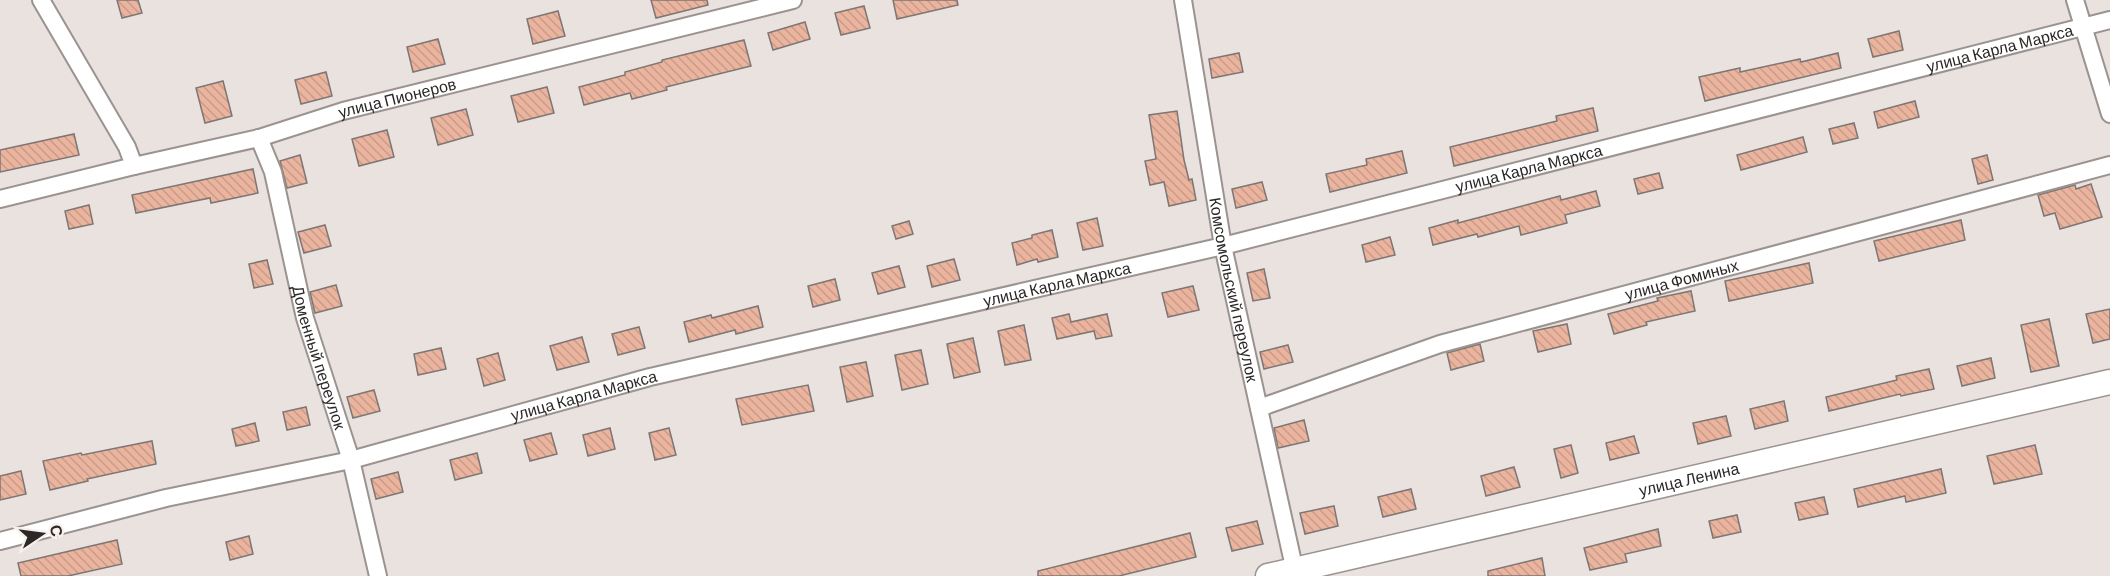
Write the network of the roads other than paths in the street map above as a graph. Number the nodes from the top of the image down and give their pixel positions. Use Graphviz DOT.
graph roads {
  1 [pos="793,0"];
  2 [pos="1183,0"];
  3 [pos="2074,0"];
  4 [pos="47,2"];
  5 [pos="2110,20"];
  6 [pos="2083,28"];
  7 [pos="2110,114"];
  8 [pos="259,138"];
  9 [pos="2110,165"];
  10 [pos="134,166"];
  11 [pos="0,199"];
  12 [pos="1223,246"];
  13 [pos="2110,382"];
  14 [pos="1259,408"];
  15 [pos="351,460"];
  16 [pos="0,541"];
  17 [pos="1296,573"];
  18 [pos="378,576"];
  19 [pos="1268,576"];
  1 -- 8 [label="street, улица Пионеров"];
  2 -- 12 [label="street, Комсомольский переулок"];
  3 -- 6 [label="street"];
  4 -- 10 [label="street"];
  5 -- 6 [label="street, улица Карла Маркса"];
  6 -- 7 [label="street"];
  6 -- 12 [label="street, улица Карла Маркса"];
  8 -- 10 [label="street, улица Пионеров"];
  8 -- 15 [label="street, Доменный переулок"];
  9 -- 14 [label="street, улица Фоминых"];
  10 -- 11 [label="street, улица Пионеров"];
  12 -- 14 [label="street, Комсомольский переулок"];
  12 -- 15 [label="street, улица Карла Маркса"];
  13 -- 17 [label="main road, улица Ленина"];
  14 -- 17 [label="street, Комсомольский переулок"];
  15 -- 16 [label="street, улица Карла Маркса"];
  15 -- 18 [label="street, Доменный переулок"];
  17 -- 19 [label="main road, улица Ленина"];
}
